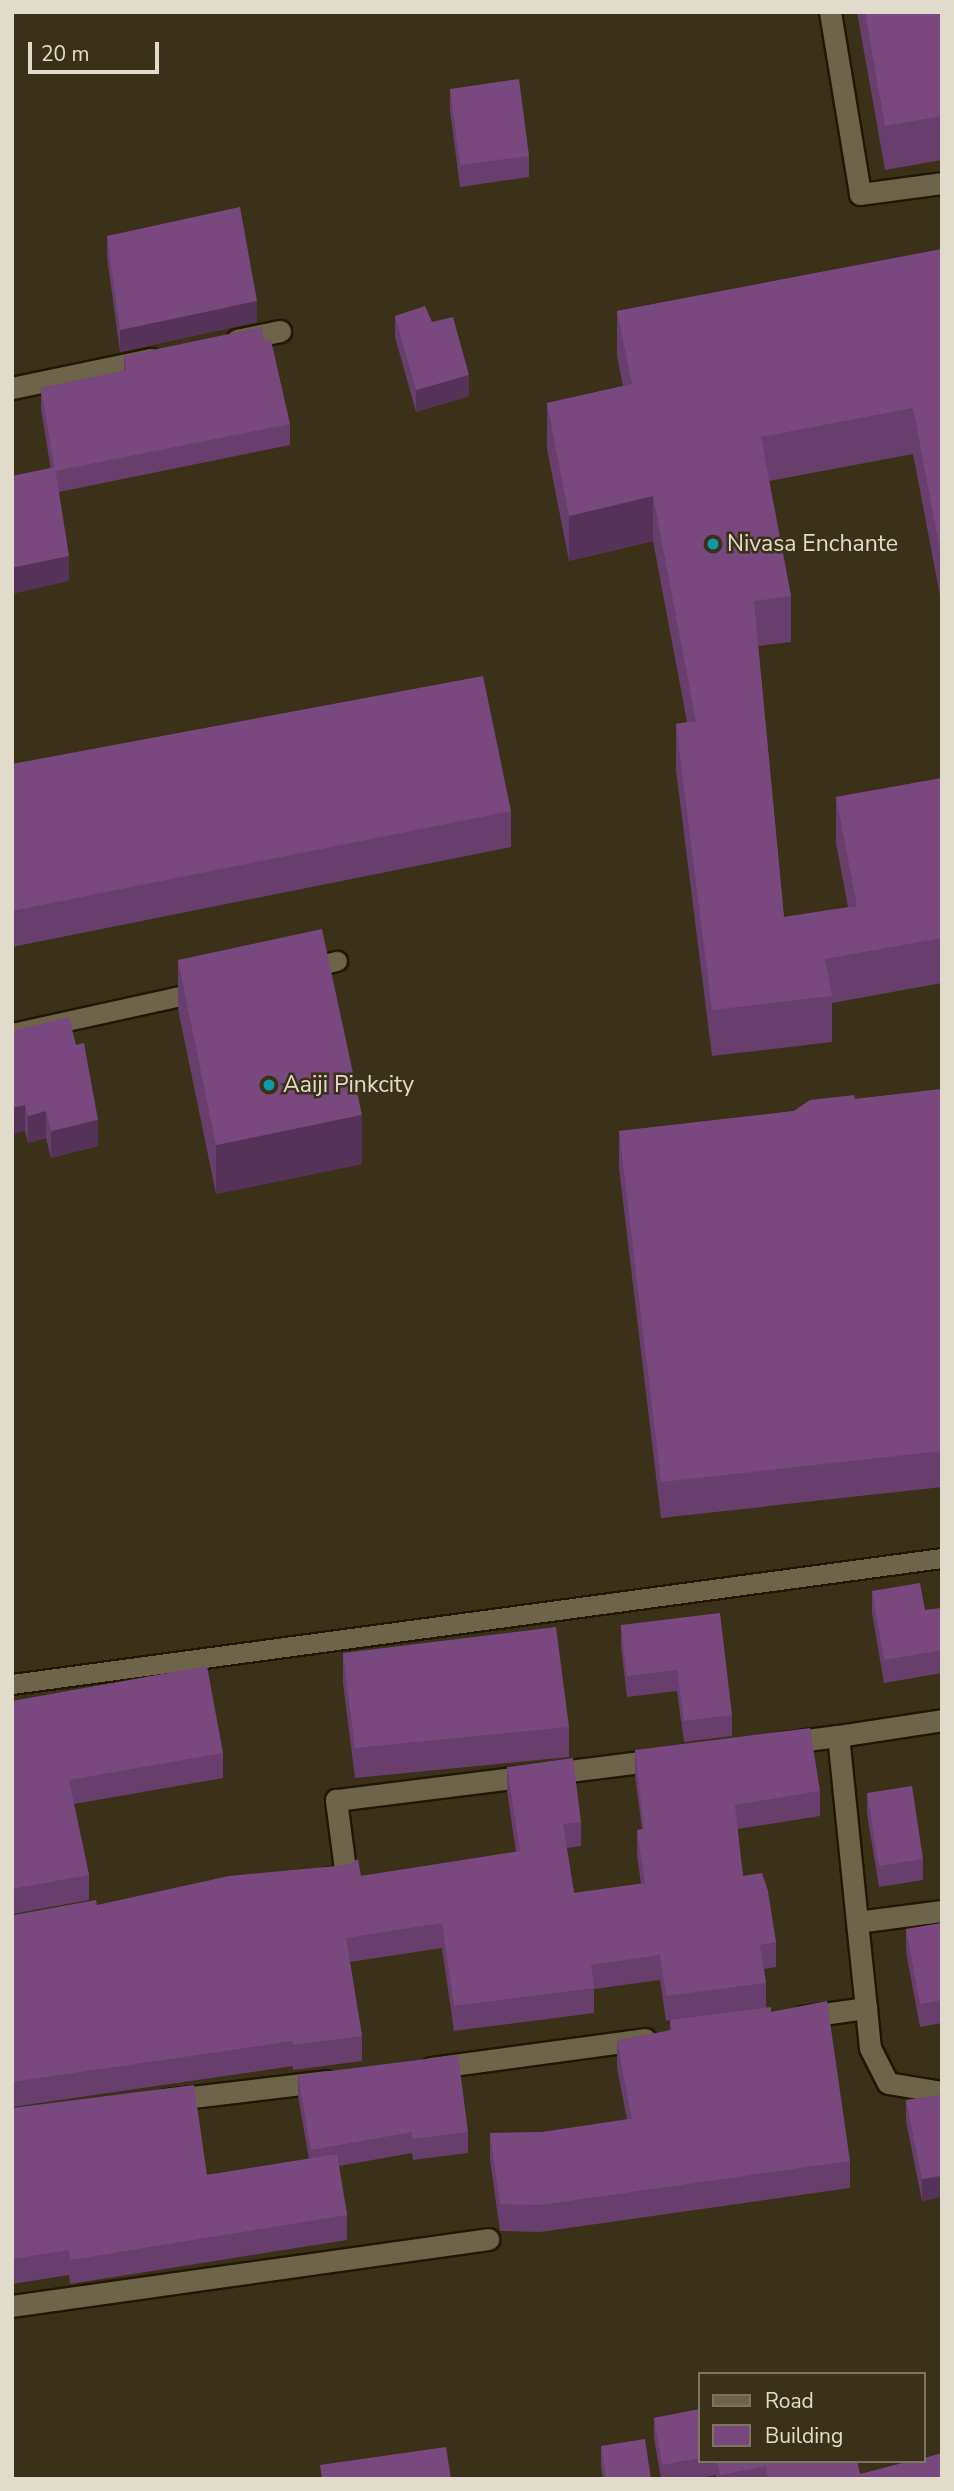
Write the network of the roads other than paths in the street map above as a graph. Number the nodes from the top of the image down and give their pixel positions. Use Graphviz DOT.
graph roads {
  1 [pos="830,12"];
  2 [pos="942,183"];
  3 [pos="280,331"];
  4 [pos="213,345"];
  5 [pos="173,354"];
  6 [pos="12,388"];
  7 [pos="337,961"];
  8 [pos="283,973"];
  9 [pos="229,985"];
  10 [pos="12,1033"];
  11 [pos="942,1558"];
  12 [pos="12,1684"];
  13 [pos="942,1720"];
  14 [pos="838,1736"];
  15 [pos="755,1747"];
  16 [pos="686,1756"];
  17 [pos="308,1880"];
  18 [pos="942,1911"];
  19 [pos="857,1922"];
  20 [pos="866,2008"];
  21 [pos="785,2020"];
  22 [pos="663,2037"];
  23 [pos="407,2071"];
  24 [pos="352,2078"];
  25 [pos="942,2092"];
  26 [pos="148,2102"];
  27 [pos="488,2239"];
  28 [pos="12,2306"];
  1 -- 2 [label="street"];
  3 -- 4 [label="street"];
  5 -- 6 [label="street"];
  7 -- 8 [label="lane"];
  9 -- 10 [label="lane"];
  11 -- 12 [label="lane"];
  13 -- 14 [label="street"];
  14 -- 15 [label="street"];
  14 -- 19 [label="street"];
  16 -- 17 [label="street"];
  18 -- 19 [label="street"];
  19 -- 20 [label="street"];
  20 -- 21 [label="street"];
  20 -- 25 [label="street"];
  22 -- 23 [label="street"];
  24 -- 26 [label="street"];
  27 -- 28 [label="street"];
}
